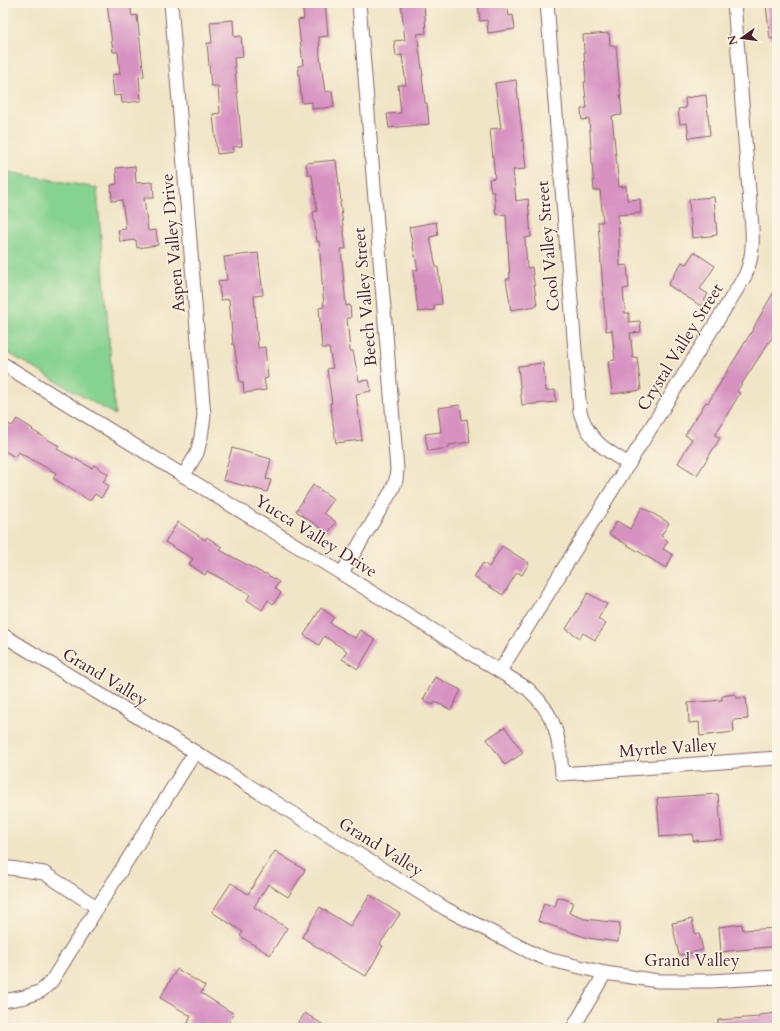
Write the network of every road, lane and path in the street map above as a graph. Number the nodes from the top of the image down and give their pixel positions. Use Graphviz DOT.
graph roads {
  1 [pos="171,3"];
  2 [pos="359,3"];
  3 [pos="547,3"];
  4 [pos="734,3"];
  5 [pos="3,364"];
  6 [pos="629,464"];
  7 [pos="184,475"];
  8 [pos="342,573"];
  9 [pos="3,636"];
  10 [pos="500,671"];
  11 [pos="195,752"];
  12 [pos="777,758"];
  13 [pos="562,774"];
  14 [pos="10,868"];
  15 [pos="98,908"];
  16 [pos="605,974"];
  17 [pos="777,977"];
  18 [pos="3,1001"];
  19 [pos="573,1028"];
  1 -- 7 [label="street, Aspen Valley Drive"];
  2 -- 8 [label="street, Beech Valley Street"];
  3 -- 6 [label="street, Cool Valley Street"];
  4 -- 6 [label="street, Crystal Valley Street"];
  5 -- 7 [label="street, Yucca Valley Drive"];
  6 -- 10 [label="street, Crystal Valley Street"];
  7 -- 8 [label="street, Yucca Valley Drive"];
  8 -- 10 [label="street, Yucca Valley Drive"];
  9 -- 11 [label="street, Grand Valley"];
  10 -- 13 [label="street, Yucca Valley Drive"];
  11 -- 15 [label="street"];
  11 -- 16 [label="street, Grand Valley"];
  12 -- 13 [label="street, Myrtle Valley"];
  14 -- 15 [label="street"];
  15 -- 18 [label="street"];
  16 -- 17 [label="street, Grand Valley"];
  16 -- 19 [label="street"];
}
